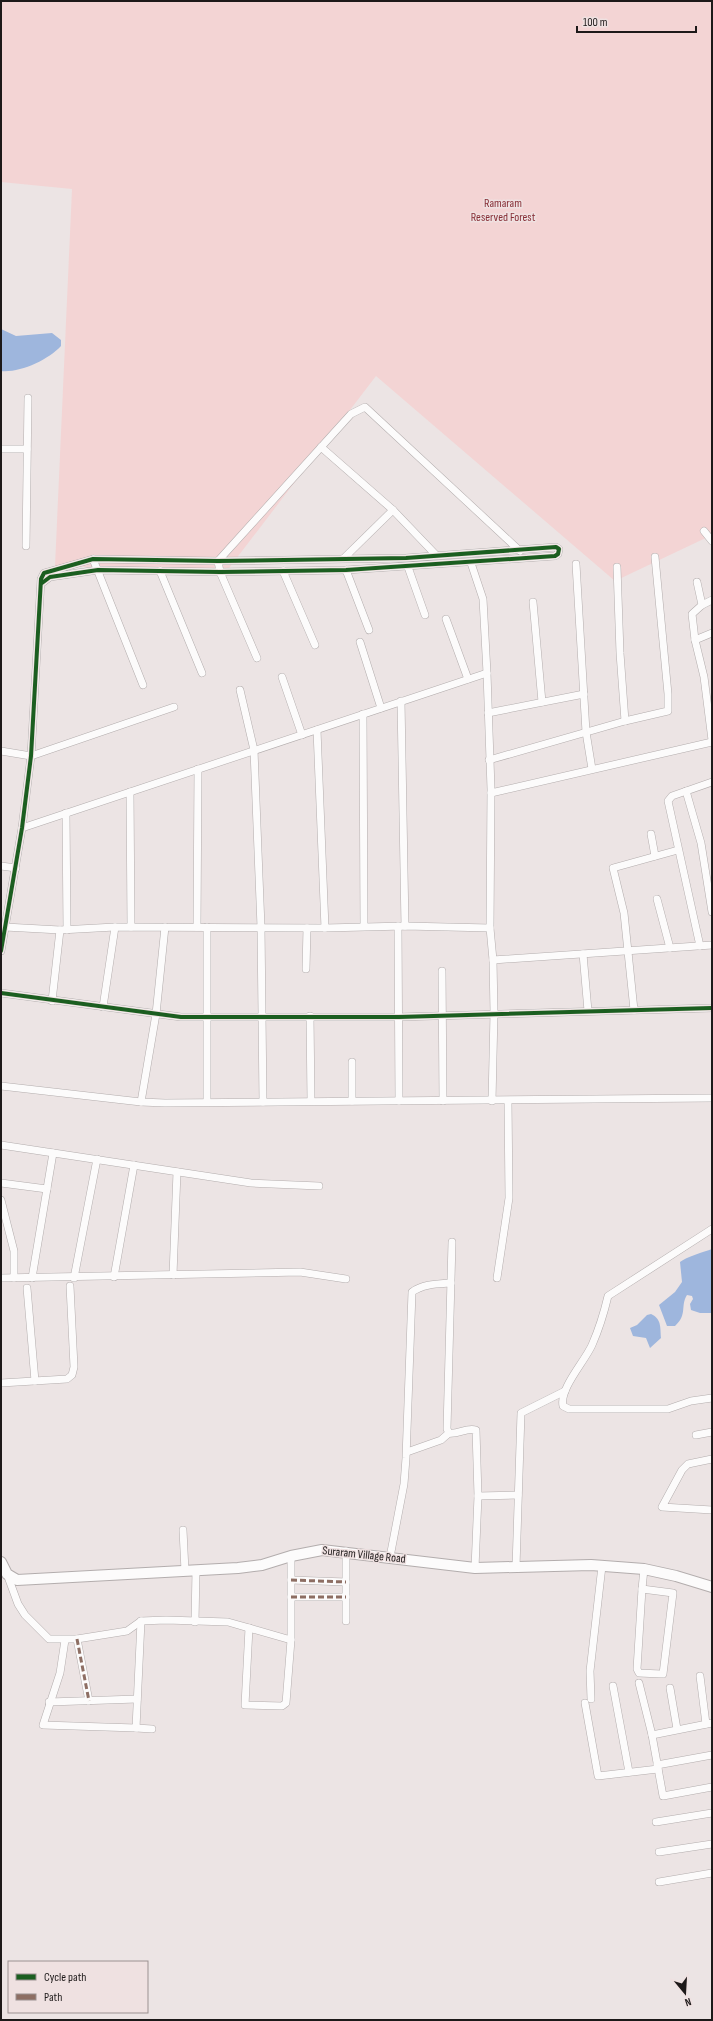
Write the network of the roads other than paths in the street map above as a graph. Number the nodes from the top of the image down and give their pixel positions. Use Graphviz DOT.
graph roads {
  1 [pos="28,398"];
  2 [pos="321,447"];
  3 [pos="1,449"];
  4 [pos="27,449"];
  5 [pos="393,510"];
  6 [pos="704,531"];
  7 [pos="712,541"];
  8 [pos="26,546"];
  9 [pos="518,549"];
  10 [pos="436,555"];
  11 [pos="344,558"];
  12 [pos="525,558"];
  13 [pos="655,558"];
  14 [pos="93,559"];
  15 [pos="218,561"];
  16 [pos="471,563"];
  17 [pos="576,564"];
  18 [pos="408,567"];
  19 [pos="617,567"];
  20 [pos="98,570"];
  21 [pos="346,570"];
  22 [pos="160,571"];
  23 [pos="283,571"];
  24 [pos="220,572"];
  25 [pos="697,582"];
  26 [pos="42,583"];
  27 [pos="712,600"];
  28 [pos="533,602"];
  29 [pos="702,605"];
  30 [pos="425,615"];
  31 [pos="446,620"];
  32 [pos="369,630"];
  33 [pos="712,633"];
  34 [pos="695,640"];
  35 [pos="360,642"];
  36 [pos="314,645"];
  37 [pos="256,658"];
  38 [pos="202,673"];
  39 [pos="487,673"];
  40 [pos="282,677"];
  41 [pos="468,679"];
  42 [pos="143,685"];
  43 [pos="240,690"];
  44 [pos="584,694"];
  45 [pos="401,701"];
  46 [pos="542,702"];
  47 [pos="174,707"];
  48 [pos="381,708"];
  49 [pos="488,713"];
  50 [pos="363,714"];
  51 [pos="625,721"];
  52 [pos="317,730"];
  53 [pos="586,732"];
  54 [pos="302,735"];
  55 [pos="712,741"];
  56 [pos="1,750"];
  57 [pos="254,750"];
  58 [pos="31,756"];
  59 [pos="489,760"];
  60 [pos="198,769"];
  61 [pos="592,769"];
  62 [pos="712,782"];
  63 [pos="686,791"];
  64 [pos="130,792"];
  65 [pos="491,793"];
  66 [pos="66,813"];
  67 [pos="22,828"];
  68 [pos="651,834"];
  69 [pos="678,850"];
  70 [pos="655,856"];
  71 [pos="1,866"];
  72 [pos="16,868"];
  73 [pos="657,899"];
  74 [pos="712,912"];
  75 [pos="4,922"];
  76 [pos="364,926"];
  77 [pos="402,926"];
  78 [pos="115,927"];
  79 [pos="131,927"];
  80 [pos="165,927"];
  81 [pos="198,927"];
  82 [pos="207,927"];
  83 [pos="261,927"];
  84 [pos="307,928"];
  85 [pos="324,928"];
  86 [pos="490,928"];
  87 [pos="64,930"];
  88 [pos="712,945"];
  89 [pos="700,946"];
  90 [pos="670,948"];
  91 [pos="1,951"];
  92 [pos="628,951"];
  93 [pos="583,954"];
  94 [pos="493,960"];
  95 [pos="306,969"];
  96 [pos="442,972"];
  97 [pos="1,993"];
  98 [pos="52,1001"];
  99 [pos="102,1007"];
  100 [pos="712,1008"];
  101 [pos="634,1010"];
  102 [pos="588,1011"];
  103 [pos="494,1013"];
  104 [pos="156,1014"];
  105 [pos="443,1015"];
  106 [pos="261,1016"];
  107 [pos="310,1016"];
  108 [pos="207,1017"];
  109 [pos="399,1017"];
  110 [pos="352,1062"];
  111 [pos="1,1086"];
  112 [pos="712,1098"];
  113 [pos="311,1101"];
  114 [pos="352,1101"];
  115 [pos="399,1101"];
  116 [pos="443,1101"];
  117 [pos="492,1101"];
  118 [pos="508,1101"];
  119 [pos="141,1102"];
  120 [pos="207,1102"];
  121 [pos="263,1102"];
  122 [pos="1,1145"];
  123 [pos="53,1153"];
  124 [pos="97,1160"];
  125 [pos="134,1165"];
  126 [pos="177,1172"];
  127 [pos="1,1183"];
  128 [pos="319,1186"];
  129 [pos="47,1189"];
  130 [pos="1,1200"];
  131 [pos="712,1229"];
  132 [pos="452,1242"];
  133 [pos="174,1275"];
  134 [pos="114,1277"];
  135 [pos="1,1278"];
  136 [pos="14,1278"];
  137 [pos="32,1278"];
  138 [pos="74,1278"];
  139 [pos="497,1278"];
  140 [pos="346,1279"];
  141 [pos="451,1283"];
  142 [pos="70,1286"];
  143 [pos="27,1288"];
  144 [pos="35,1381"];
  145 [pos="1,1383"];
  146 [pos="564,1391"];
  147 [pos="712,1398"];
  148 [pos="712,1432"];
  149 [pos="449,1433"];
  150 [pos="696,1435"];
  151 [pos="407,1452"];
  152 [pos="712,1459"];
  153 [pos="518,1495"];
  154 [pos="478,1496"];
  155 [pos="712,1510"];
  156 [pos="183,1530"];
  157 [pos="346,1551"];
  158 [pos="291,1556"];
  159 [pos="390,1557"];
  160 [pos="1,1562"];
  161 [pos="602,1566"];
  162 [pos="475,1568"];
  163 [pos="516,1568"];
  164 [pos="644,1569"];
  165 [pos="196,1570"];
  166 [pos="185,1571"];
  167 [pos="7,1574"];
  168 [pos="291,1580"];
  169 [pos="346,1582"];
  170 [pos="712,1587"];
  171 [pos="642,1589"];
  172 [pos="291,1597"];
  173 [pos="346,1597"];
  174 [pos="140,1621"];
  175 [pos="346,1621"];
  176 [pos="195,1622"];
  177 [pos="250,1628"];
  178 [pos="77,1639"];
  179 [pos="65,1640"];
  180 [pos="291,1640"];
  181 [pos="700,1676"];
  182 [pos="639,1683"];
  183 [pos="613,1686"];
  184 [pos="670,1688"];
  185 [pos="137,1699"];
  186 [pos="89,1701"];
  187 [pos="50,1702"];
  188 [pos="709,1723"];
  189 [pos="136,1728"];
  190 [pos="152,1729"];
  191 [pos="677,1729"];
  192 [pos="652,1735"];
  193 [pos="712,1755"];
  194 [pos="658,1767"];
  195 [pos="629,1772"];
  196 [pos="712,1787"];
  197 [pos="712,1813"];
  198 [pos="656,1822"];
  199 [pos="712,1844"];
  200 [pos="659,1852"];
  201 [pos="712,1873"];
  202 [pos="659,1882"];
  1 -- 4 [label="street"];
  2 -- 5 [label="street"];
  2 -- 9 [label="street"];
  2 -- 15 [label="street"];
  3 -- 4 [label="street"];
  4 -- 8 [label="street"];
  5 -- 10 [label="street"];
  5 -- 11 [label="street"];
  6 -- 7 [label="street"];
  9 -- 10 [label="street"];
  9 -- 12 [label="street"];
  9 -- 12 [label="street"];
  10 -- 11 [label="street"];
  11 -- 15 [label="street"];
  12 -- 16 [label="street"];
  13 -- 51 [label="street"];
  14 -- 15 [label="street"];
  14 -- 20 [label="street"];
  14 -- 26 [label="street"];
  15 -- 24 [label="street"];
  16 -- 18 [label="street"];
  16 -- 39 [label="street"];
  17 -- 44 [label="street"];
  18 -- 21 [label="street"];
  18 -- 30 [label="street"];
  19 -- 51 [label="street"];
  20 -- 22 [label="street"];
  20 -- 26 [label="street"];
  20 -- 42 [label="street"];
  21 -- 23 [label="street"];
  21 -- 32 [label="street"];
  22 -- 24 [label="street"];
  22 -- 38 [label="street"];
  23 -- 24 [label="street"];
  23 -- 36 [label="street"];
  24 -- 37 [label="street"];
  25 -- 29 [label="street"];
  26 -- 58 [label="street"];
  27 -- 29 [label="street"];
  28 -- 46 [label="street"];
  29 -- 34 [label="street"];
  31 -- 41 [label="street"];
  33 -- 34 [label="street"];
  34 -- 55 [label="street"];
  35 -- 48 [label="street"];
  39 -- 41 [label="street"];
  39 -- 49 [label="street"];
  40 -- 54 [label="street"];
  41 -- 45 [label="street"];
  43 -- 57 [label="street"];
  44 -- 46 [label="street"];
  44 -- 53 [label="street"];
  45 -- 48 [label="street"];
  45 -- 77 [label="street"];
  46 -- 49 [label="street"];
  47 -- 58 [label="street"];
  48 -- 50 [label="street"];
  49 -- 59 [label="street"];
  50 -- 52 [label="street"];
  50 -- 76 [label="street"];
  51 -- 53 [label="street"];
  52 -- 54 [label="street"];
  52 -- 85 [label="street"];
  53 -- 59 [label="street"];
  53 -- 61 [label="street"];
  54 -- 57 [label="street"];
  55 -- 61 [label="street"];
  56 -- 58 [label="street"];
  57 -- 60 [label="street"];
  57 -- 83 [label="street"];
  58 -- 67 [label="street"];
  59 -- 65 [label="street"];
  60 -- 64 [label="street"];
  60 -- 81 [label="street"];
  61 -- 65 [label="street"];
  62 -- 63 [label="street"];
  63 -- 69 [label="street"];
  63 -- 74 [label="street"];
  64 -- 66 [label="street"];
  64 -- 79 [label="street"];
  65 -- 86 [label="street"];
  66 -- 67 [label="street"];
  66 -- 87 [label="street"];
  67 -- 72 [label="street"];
  68 -- 70 [label="street"];
  69 -- 70 [label="street"];
  69 -- 89 [label="street"];
  70 -- 92 [label="street"];
  71 -- 72 [label="street"];
  72 -- 75 [label="street"];
  73 -- 90 [label="street"];
  75 -- 87 [label="street"];
  75 -- 91 [label="street"];
  76 -- 77 [label="street"];
  76 -- 85 [label="street"];
  77 -- 86 [label="street"];
  77 -- 109 [label="street"];
  78 -- 79 [label="street"];
  78 -- 87 [label="street"];
  78 -- 99 [label="street"];
  79 -- 80 [label="street"];
  80 -- 81 [label="street"];
  80 -- 104 [label="street"];
  81 -- 82 [label="street"];
  82 -- 83 [label="street"];
  82 -- 108 [label="street"];
  83 -- 84 [label="street"];
  83 -- 106 [label="street"];
  84 -- 85 [label="street"];
  84 -- 95 [label="street"];
  86 -- 94 [label="street"];
  87 -- 98 [label="street"];
  88 -- 89 [label="street"];
  89 -- 90 [label="street"];
  90 -- 92 [label="street"];
  92 -- 93 [label="street"];
  92 -- 101 [label="street"];
  93 -- 94 [label="street"];
  93 -- 102 [label="street"];
  94 -- 103 [label="street"];
  96 -- 105 [label="street"];
  97 -- 98 [label="street"];
  98 -- 99 [label="street"];
  99 -- 104 [label="street"];
  100 -- 101 [label="street"];
  101 -- 102 [label="street"];
  102 -- 103 [label="street"];
  103 -- 105 [label="street"];
  103 -- 117 [label="street"];
  104 -- 108 [label="street"];
  104 -- 119 [label="street"];
  105 -- 109 [label="street"];
  105 -- 116 [label="street"];
  106 -- 107 [label="street"];
  106 -- 108 [label="street"];
  106 -- 121 [label="street"];
  107 -- 109 [label="street"];
  107 -- 113 [label="street"];
  108 -- 120 [label="street"];
  109 -- 115 [label="street"];
  110 -- 114 [label="street"];
  111 -- 119 [label="street"];
  112 -- 118 [label="street"];
  113 -- 114 [label="street"];
  113 -- 121 [label="street"];
  114 -- 115 [label="street"];
  115 -- 116 [label="street"];
  116 -- 117 [label="street"];
  117 -- 118 [label="street"];
  118 -- 139 [label="street"];
  119 -- 120 [label="street"];
  120 -- 121 [label="street"];
  122 -- 123 [label="street"];
  123 -- 124 [label="street"];
  123 -- 129 [label="street"];
  124 -- 125 [label="street"];
  124 -- 138 [label="street"];
  125 -- 126 [label="street"];
  125 -- 134 [label="street"];
  126 -- 128 [label="street"];
  126 -- 133 [label="street"];
  127 -- 129 [label="street"];
  129 -- 137 [label="street"];
  130 -- 136 [label="street"];
  131 -- 146 [label="street"];
  132 -- 141 [label="street"];
  133 -- 134 [label="street"];
  133 -- 140 [label="street"];
  134 -- 138 [label="street"];
  135 -- 136 [label="street"];
  136 -- 137 [label="street"];
  137 -- 138 [label="street"];
  141 -- 149 [label="street"];
  141 -- 151 [label="street"];
  142 -- 144 [label="street"];
  143 -- 144 [label="street"];
  144 -- 145 [label="street"];
  146 -- 147 [label="street"];
  146 -- 153 [label="street"];
  148 -- 150 [label="street"];
  149 -- 151 [label="street"];
  149 -- 154 [label="street"];
  151 -- 159 [label="street"];
  152 -- 155 [label="street"];
  153 -- 154 [label="street"];
  153 -- 163 [label="street"];
  154 -- 162 [label="street"];
  156 -- 166 [label="street"];
  157 -- 158 [label="main road, Suraram Village Road"];
  157 -- 159 [label="main road, Suraram Village Road"];
  157 -- 169 [label="street"];
  158 -- 165 [label="main road, Suraram Village Road"];
  158 -- 168 [label="street"];
  159 -- 162 [label="main road, Suraram Village Road"];
  160 -- 167 [label="main road"];
  161 -- 163 [label="main road, Suraram Village Road"];
  161 -- 164 [label="main road, Suraram Village Road"];
  161 -- 195 [label="street"];
  162 -- 163 [label="main road, Suraram Village Road"];
  164 -- 170 [label="main road, Suraram Village Road"];
  164 -- 171 [label="street"];
  165 -- 166 [label="main road, Suraram Village Road"];
  165 -- 176 [label="street"];
  166 -- 167 [label="main road, Suraram Village Road"];
  167 -- 179 [label="street"];
  168 -- 169 [label="street"];
  168 -- 172 [label="street"];
  169 -- 173 [label="street"];
  171 -- 171 [label="street"];
  172 -- 173 [label="street"];
  172 -- 180 [label="street"];
  173 -- 175 [label="street"];
  174 -- 176 [label="street"];
  174 -- 178 [label="street"];
  174 -- 185 [label="street"];
  176 -- 177 [label="street"];
  177 -- 180 [label="street"];
  177 -- 180 [label="street"];
  178 -- 179 [label="street"];
  178 -- 186 [label="street"];
  179 -- 187 [label="street"];
  181 -- 188 [label="street"];
  182 -- 192 [label="street"];
  183 -- 195 [label="street"];
  184 -- 191 [label="street"];
  185 -- 186 [label="street"];
  185 -- 189 [label="street"];
  186 -- 187 [label="street"];
  187 -- 189 [label="street"];
  188 -- 191 [label="street"];
  189 -- 190 [label="street"];
  191 -- 192 [label="street"];
  192 -- 194 [label="street"];
  193 -- 194 [label="street"];
  194 -- 195 [label="street"];
  194 -- 196 [label="street"];
  197 -- 198 [label="street"];
  199 -- 200 [label="street"];
  201 -- 202 [label="street"];
}
